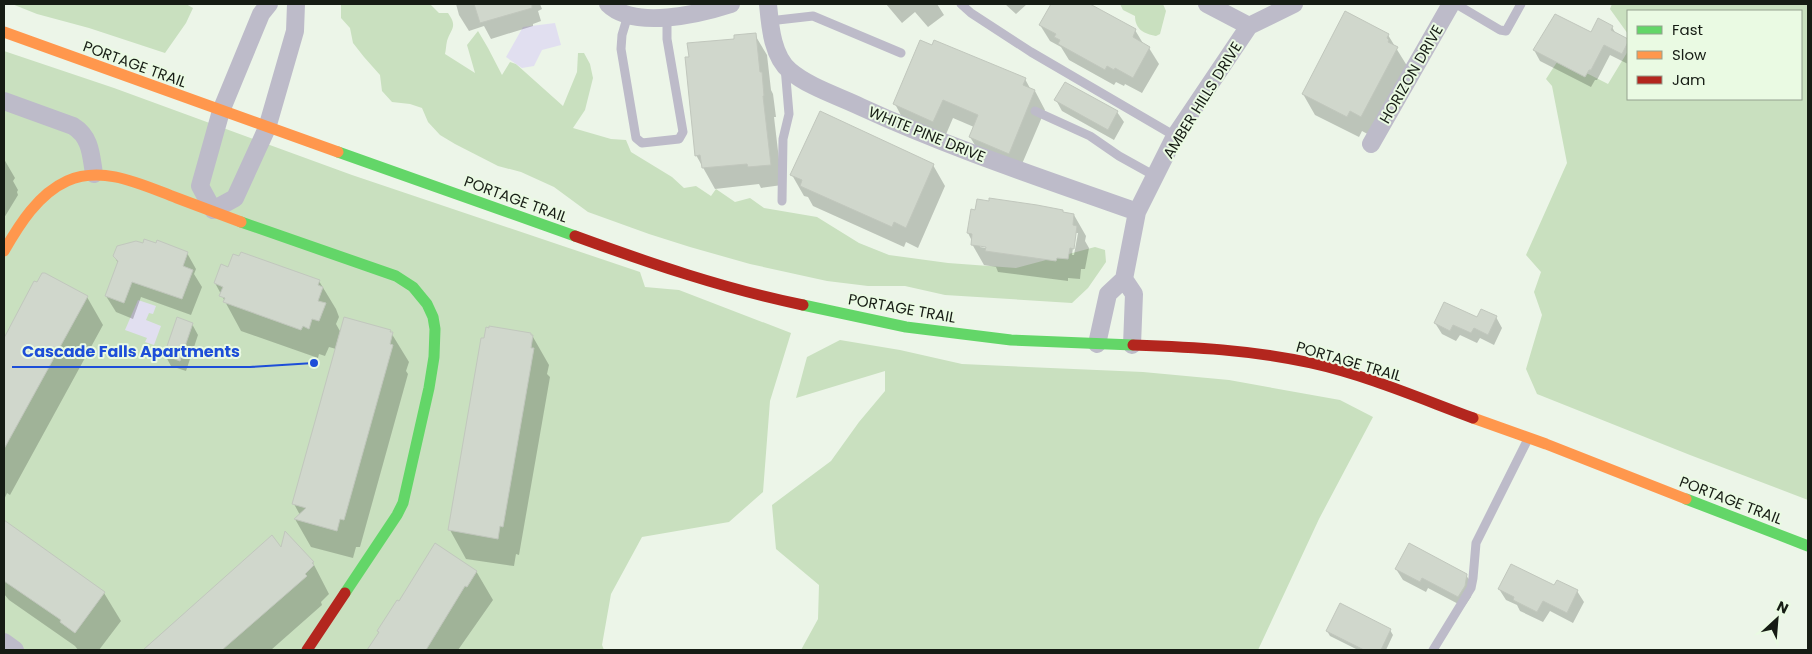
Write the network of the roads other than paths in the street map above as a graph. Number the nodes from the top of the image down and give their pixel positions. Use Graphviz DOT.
graph roads {
  1 [pos="269,4"];
  2 [pos="296,4"];
  3 [pos="608,4"];
  4 [pos="731,4"];
  5 [pos="961,4"];
  6 [pos="1207,4"];
  7 [pos="1294,4"];
  8 [pos="1451,4"];
  9 [pos="1456,4"];
  10 [pos="1521,4"];
  11 [pos="769,12"];
  12 [pos="628,15"];
  13 [pos="666,16"];
  14 [pos="1249,26"];
  15 [pos="4,32"];
  16 [pos="901,52"];
  17 [pos="785,65"];
  18 [pos="4,101"];
  19 [pos="221,111"];
  20 [pos="1034,111"];
  21 [pos="266,128"];
  22 [pos="1175,136"];
  23 [pos="1371,144"];
  24 [pos="94,174"];
  25 [pos="1155,176"];
  26 [pos="782,201"];
  27 [pos="213,210"];
  28 [pos="1137,212"];
  29 [pos="4,251"];
  30 [pos="1124,279"];
  31 [pos="1097,344"];
  32 [pos="1132,346"];
  33 [pos="1529,438"];
  34 [pos="1808,546"];
  35 [pos="4,642"];
  36 [pos="15,650"];
  37 [pos="307,650"];
  38 [pos="1434,650"];
  1 -- 19 [label="street"];
  2 -- 21 [label="street"];
  3 -- 12 [label="street"];
  4 -- 13 [label="street"];
  5 -- 22 [label="lane"];
  6 -- 14 [label="street"];
  7 -- 14 [label="street, AMBER HILLS DRIVE"];
  8 -- 23 [label="street, HORIZON DRIVE"];
  9 -- 10 [label="lane"];
  11 -- 16 [label="lane"];
  11 -- 17 [label="street, WHITE PINE DRIVE"];
  12 -- 13 [label="street"];
  12 -- 13 [label="lane"];
  14 -- 22 [label="street, AMBER HILLS DRIVE"];
  15 -- 19 [label="main road, PORTAGE TRAIL"];
  17 -- 26 [label="lane"];
  17 -- 28 [label="street, WHITE PINE DRIVE"];
  18 -- 24 [label="street"];
  19 -- 21 [label="main road, PORTAGE TRAIL"];
  19 -- 27 [label="street"];
  20 -- 25 [label="lane"];
  21 -- 27 [label="street"];
  21 -- 31 [label="main road, PORTAGE TRAIL"];
  22 -- 25 [label="street, AMBER HILLS DRIVE"];
  24 -- 27 [label="main road"];
  24 -- 29 [label="main road"];
  25 -- 28 [label="street, AMBER HILLS DRIVE"];
  27 -- 37 [label="main road"];
  28 -- 30 [label="street, AMBER HILLS DRIVE"];
  30 -- 31 [label="street"];
  30 -- 32 [label="street"];
  31 -- 32 [label="main road, PORTAGE TRAIL"];
  32 -- 33 [label="main road, PORTAGE TRAIL"];
  33 -- 34 [label="main road, PORTAGE TRAIL"];
  33 -- 38 [label="lane"];
  35 -- 36 [label="street"];
}
